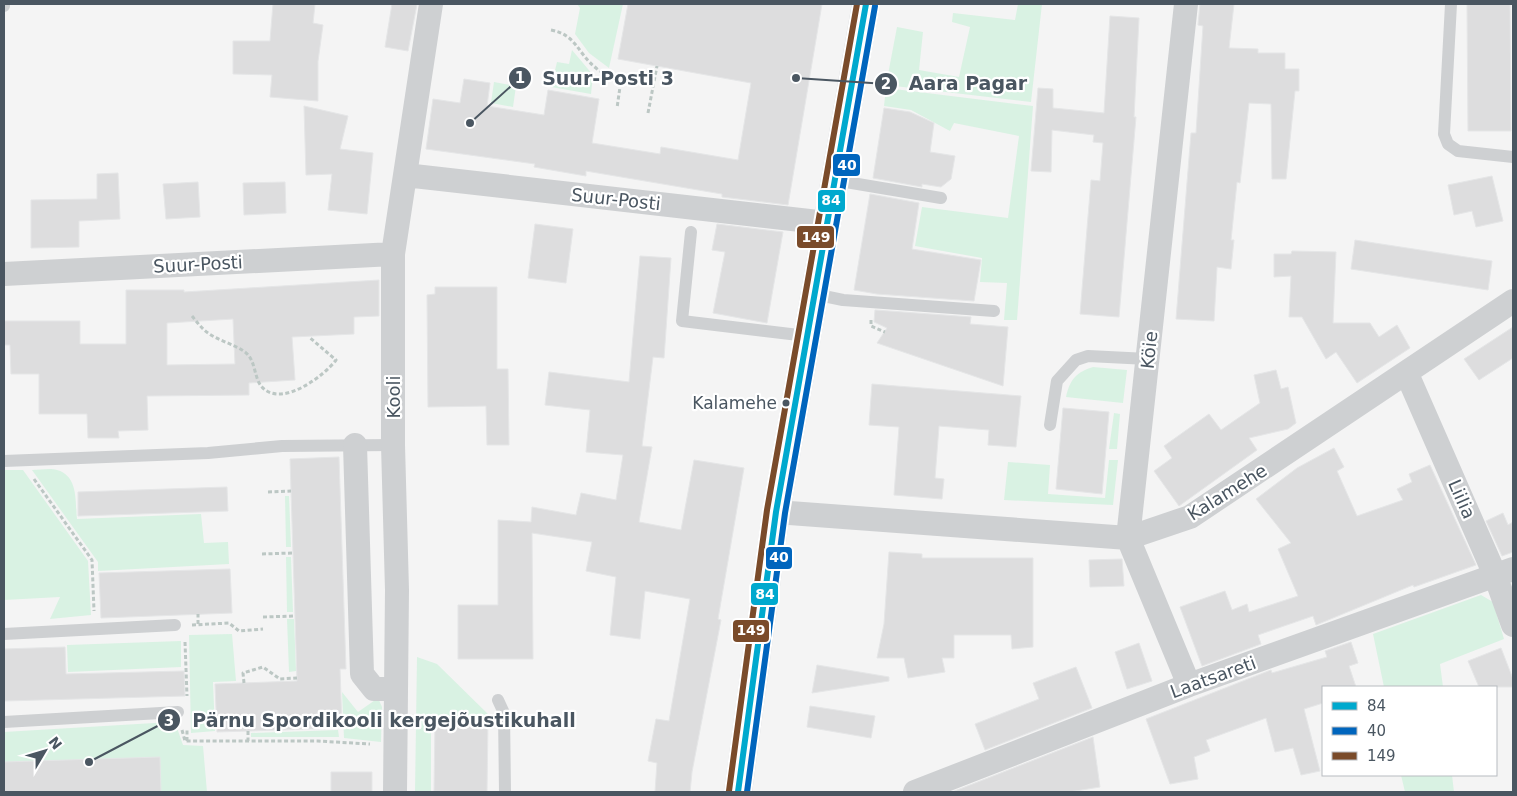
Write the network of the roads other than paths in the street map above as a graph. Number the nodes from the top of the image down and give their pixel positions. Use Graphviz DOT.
graph roads {
  1 [pos="431,4"];
  2 [pos="866,4"];
  3 [pos="1186,4"];
  4 [pos="1451,4"];
  5 [pos="1513,157"];
  6 [pos="405,175"];
  7 [pos="834,180"];
  8 [pos="941,198"];
  9 [pos="827,223"];
  10 [pos="691,232"];
  11 [pos="392,254"];
  12 [pos="4,274"];
  13 [pos="814,294"];
  14 [pos="1513,301"];
  15 [pos="994,311"];
  16 [pos="807,336"];
  17 [pos="1148,360"];
  18 [pos="1407,374"];
  19 [pos="1050,425"];
  20 [pos="355,445"];
  21 [pos="393,445"];
  22 [pos="4,460"];
  23 [pos="776,512"];
  24 [pos="1128,538"];
  25 [pos="1504,572"];
  26 [pos="179,625"];
  27 [pos="1513,625"];
  28 [pos="4,634"];
  29 [pos="1189,685"];
  30 [pos="396,689"];
  31 [pos="498,700"];
  32 [pos="182,708"];
  33 [pos="4,722"];
  34 [pos="395,792"];
  35 [pos="505,792"];
  36 [pos="738,792"];
  37 [pos="917,792"];
  1 -- 6 [label="street, Kooli"];
  2 -- 7 [label="main road"];
  3 -- 17 [label="street, Köie"];
  4 -- 5 [label="lane"];
  6 -- 9 [label="street, Suur-Posti"];
  6 -- 11 [label="street, Kooli"];
  7 -- 8 [label="lane"];
  7 -- 9 [label="main road"];
  9 -- 13 [label="main road"];
  10 -- 16 [label="lane"];
  11 -- 12 [label="street, Suur-Posti"];
  11 -- 21 [label="street, Kooli"];
  13 -- 15 [label="lane"];
  13 -- 16 [label="main road"];
  14 -- 18 [label="street, Kalamehe"];
  16 -- 23 [label="main road"];
  17 -- 19 [label="lane"];
  17 -- 24 [label="street, Köie"];
  18 -- 24 [label="street, Kalamehe"];
  18 -- 25 [label="street, Liilia"];
  20 -- 21 [label="lane"];
  20 -- 22 [label="lane"];
  20 -- 30 [label="street"];
  21 -- 30 [label="street, Kooli"];
  23 -- 24 [label="street, Kalamehe"];
  23 -- 36 [label="main road"];
  24 -- 29 [label="street, Köie"];
  25 -- 27 [label="street, Liilia"];
  25 -- 29 [label="street, Laatsareti"];
  26 -- 28 [label="lane"];
  29 -- 37 [label="street, Laatsareti"];
  30 -- 34 [label="street, Kooli"];
  31 -- 35 [label="lane"];
  32 -- 33 [label="lane"];
}
